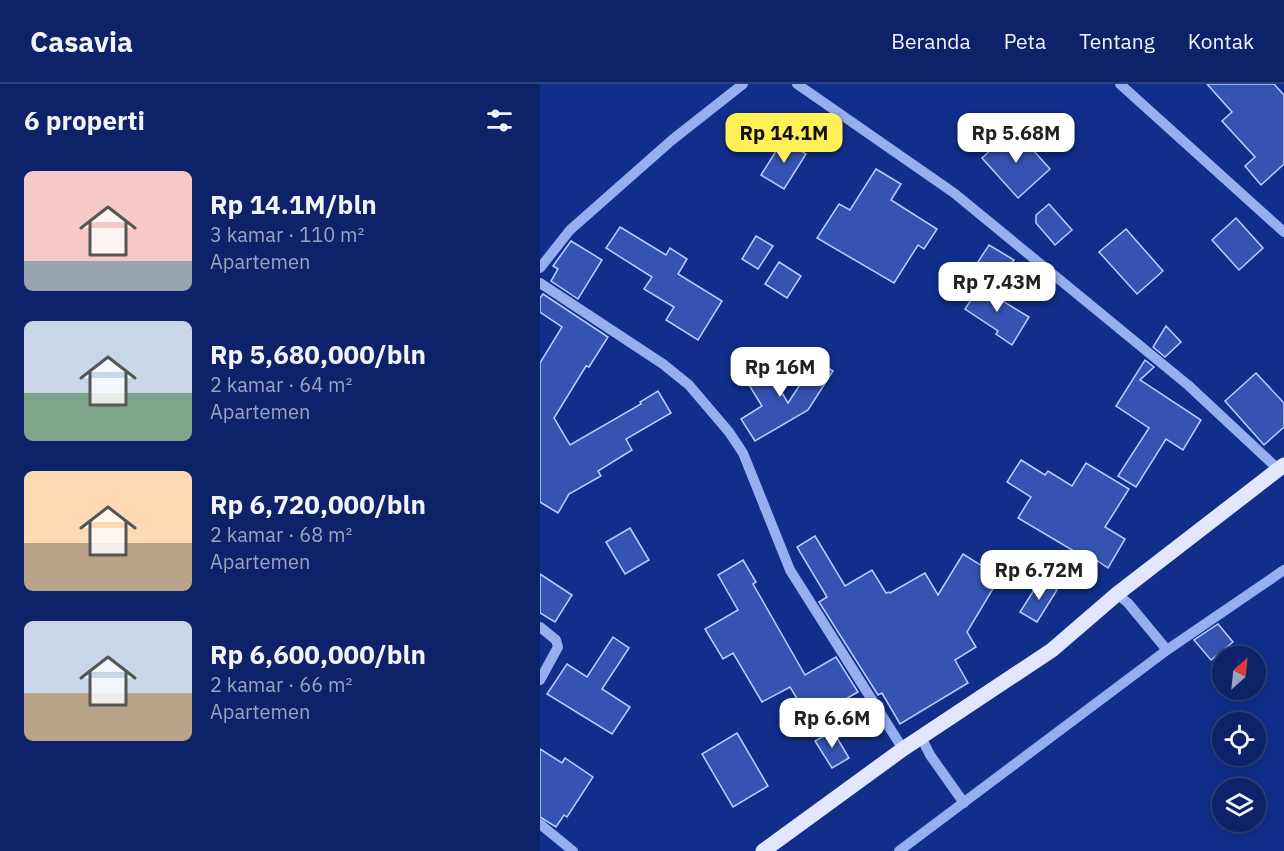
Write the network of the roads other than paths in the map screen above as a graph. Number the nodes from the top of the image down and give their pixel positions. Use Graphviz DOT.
graph roads {
  1 [pos="742,84"];
  2 [pos="797,84"];
  3 [pos="1120,84"];
  4 [pos="1284,232"];
  5 [pos="540,268"];
  6 [pos="540,283"];
  7 [pos="1281,467"];
  8 [pos="1284,570"];
  9 [pos="1123,598"];
  10 [pos="540,627"];
  11 [pos="1165,647"];
  12 [pos="540,680"];
  13 [pos="921,737"];
  14 [pos="903,749"];
  15 [pos="961,799"];
  16 [pos="540,824"];
  17 [pos="573,851"];
  18 [pos="763,851"];
  19 [pos="899,851"];
  1 -- 5 [label="street"];
  2 -- 7 [label="street"];
  3 -- 4 [label="street"];
  6 -- 14 [label="street"];
  7 -- 9 [label="main road"];
  8 -- 11 [label="street"];
  9 -- 11 [label="street"];
  9 -- 13 [label="main road"];
  10 -- 12 [label="street"];
  11 -- 15 [label="street"];
  13 -- 14 [label="main road"];
  13 -- 15 [label="street"];
  14 -- 18 [label="main road"];
  15 -- 19 [label="street"];
  16 -- 17 [label="street"];
}
